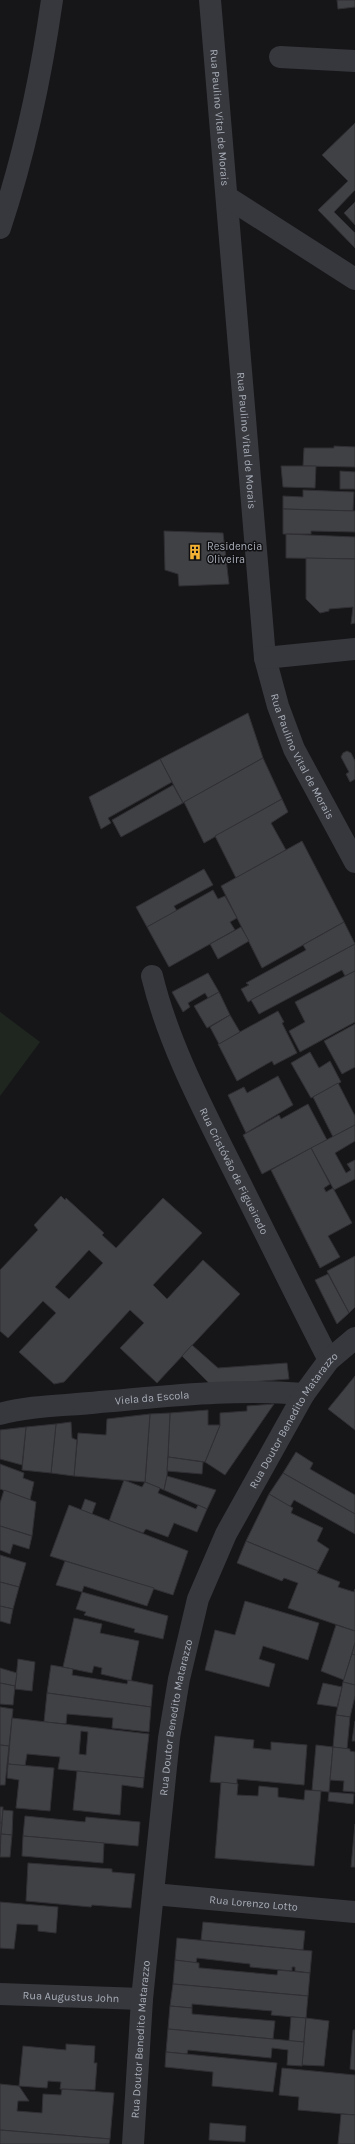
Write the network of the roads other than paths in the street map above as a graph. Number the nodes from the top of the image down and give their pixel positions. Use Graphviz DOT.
graph roads {
  1 [pos="52,0"];
  2 [pos="210,0"];
  3 [pos="280,56"];
  4 [pos="355,61"];
  5 [pos="227,198"];
  6 [pos="0,228"];
  7 [pos="355,279"];
  8 [pos="355,649"];
  9 [pos="265,658"];
  10 [pos="355,862"];
  11 [pos="152,976"];
  12 [pos="355,1338"];
  13 [pos="329,1360"];
  14 [pos="304,1394"];
  15 [pos="0,1414"];
  16 [pos="153,1894"];
  17 [pos="355,1912"];
  18 [pos="0,1994"];
  19 [pos="142,1999"];
  20 [pos="134,2144"];
  1 -- 6 [label="street"];
  2 -- 5 [label="street, Rua Paulino Vital de Morais"];
  3 -- 4 [label="street"];
  5 -- 7 [label="street"];
  5 -- 9 [label="street, Rua Paulino Vital de Morais"];
  8 -- 9 [label="street"];
  9 -- 10 [label="street, Rua Paulino Vital de Morais"];
  11 -- 13 [label="street, Rua Cristóvão de Figueiredo"];
  12 -- 13 [label="street, Rua Doutor Benedito Matarazzo"];
  13 -- 14 [label="street, Rua Doutor Benedito Matarazzo"];
  14 -- 15 [label="street, Viela da Escola"];
  14 -- 16 [label="street, Rua Doutor Benedito Matarazzo"];
  16 -- 17 [label="street, Rua Lorenzo Lotto"];
  16 -- 19 [label="street, Rua Doutor Benedito Matarazzo"];
  18 -- 19 [label="street, Rua Augustus John"];
  19 -- 20 [label="street, Rua Doutor Benedito Matarazzo"];
}
